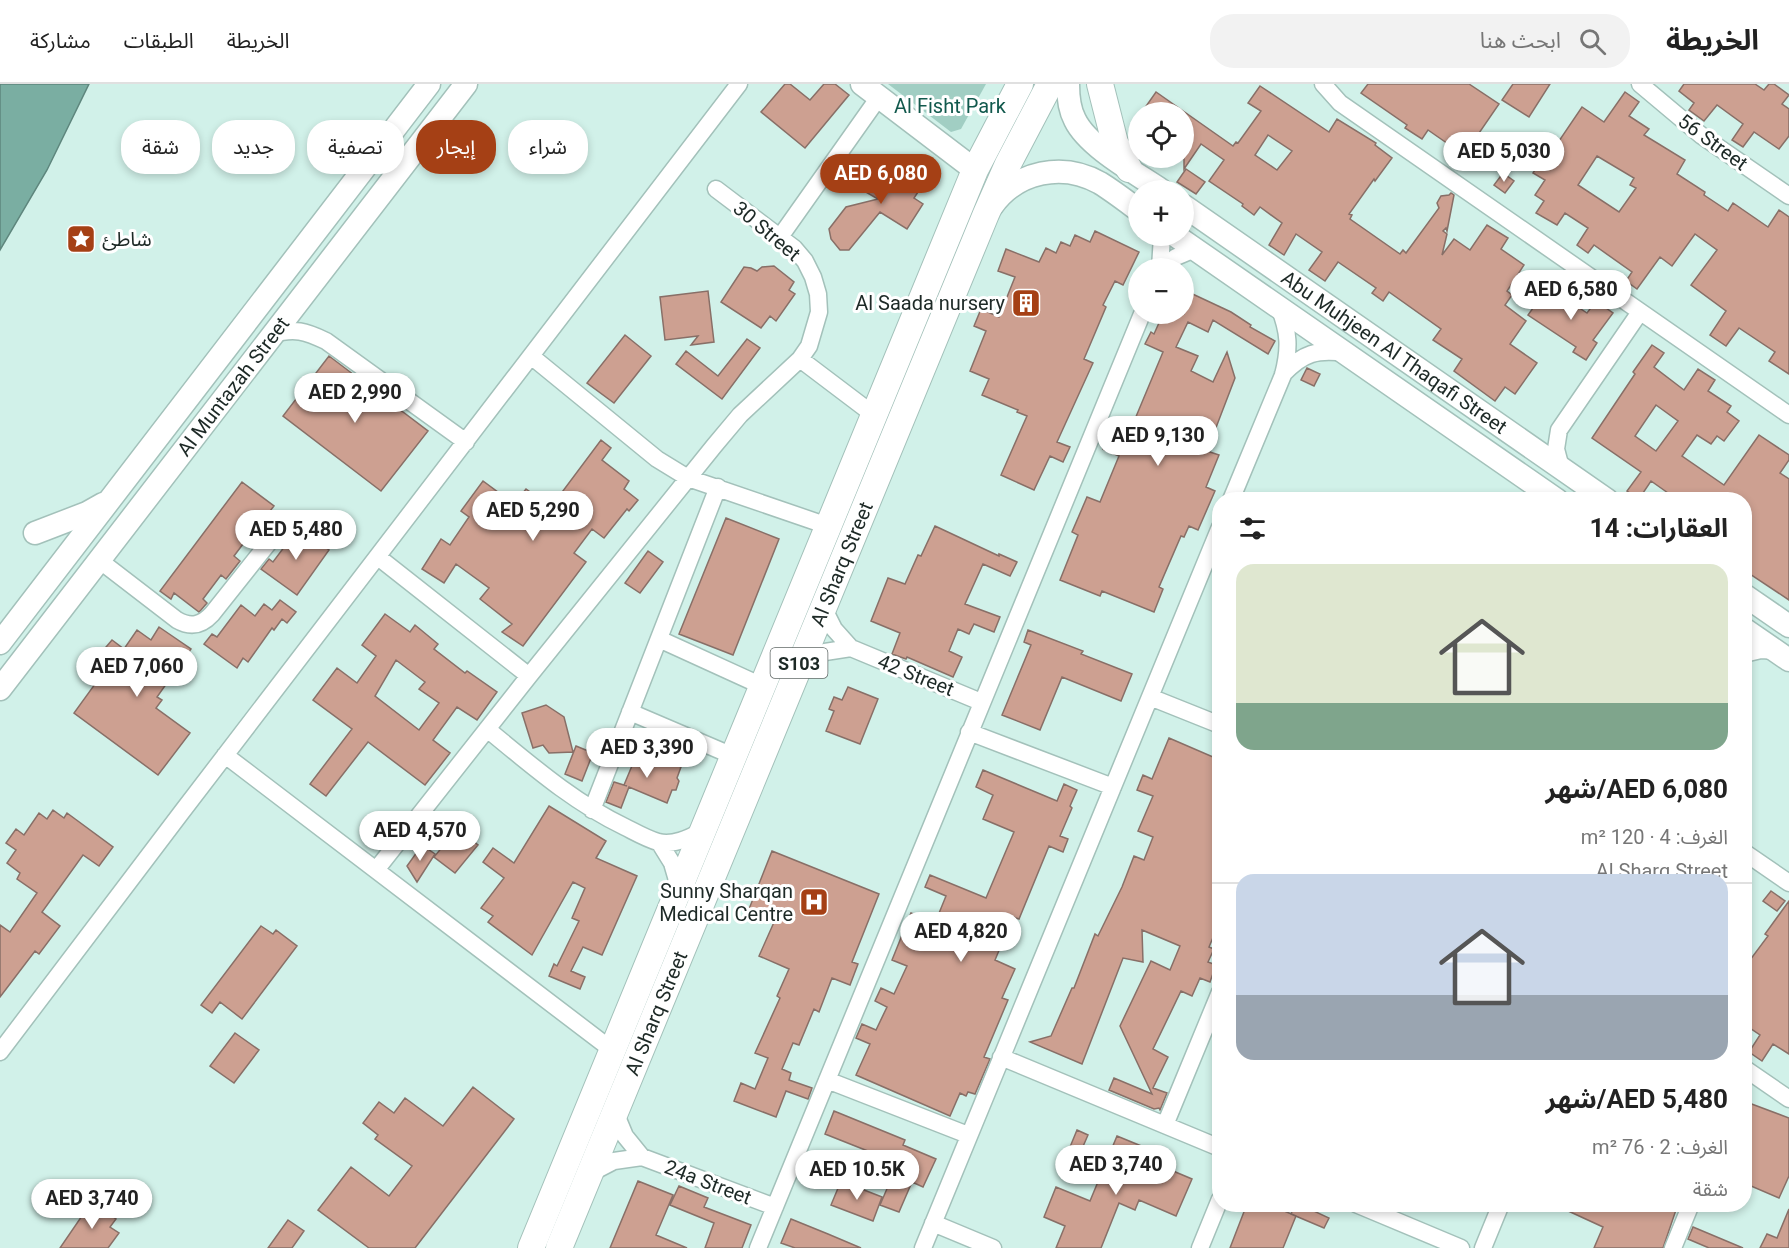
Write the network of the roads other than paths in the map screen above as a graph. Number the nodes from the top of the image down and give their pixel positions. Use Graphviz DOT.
graph roads {
  1 [pos="429,84"];
  2 [pos="466,84"];
  3 [pos="739,84"];
  4 [pos="1020,84"];
  5 [pos="1050,84"];
  6 [pos="1068,84"];
  7 [pos="1100,84"];
  8 [pos="1313,84"];
  9 [pos="1323,84"];
  10 [pos="1640,84"];
  11 [pos="870,91"];
  12 [pos="1340,103"];
  13 [pos="1128,166"];
  14 [pos="1128,167"];
  15 [pos="1129,168"];
  16 [pos="975,170"];
  17 [pos="1146,180"];
  18 [pos="716,189"];
  19 [pos="1789,195"];
  20 [pos="1128,203"];
  21 [pos="1194,213"];
  22 [pos="986,214"];
  23 [pos="1194,227"];
  24 [pos="780,237"];
  25 [pos="1191,246"];
  26 [pos="1195,249"];
  27 [pos="1175,258"];
  28 [pos="1275,270"];
  29 [pos="1279,306"];
  30 [pos="1640,312"];
  31 [pos="1138,324"];
  32 [pos="272,334"];
  33 [pos="1346,353"];
  34 [pos="531,356"];
  35 [pos="800,359"];
  36 [pos="1282,375"];
  37 [pos="1789,415"];
  38 [pos="872,420"];
  39 [pos="1559,430"];
  40 [pos="1519,439"];
  41 [pos="465,442"];
  42 [pos="1561,468"];
  43 [pos="688,478"];
  44 [pos="718,487"];
  45 [pos="1234,492"];
  46 [pos="1546,492"];
  47 [pos="1596,492"];
  48 [pos="109,500"];
  49 [pos="864,507"];
  50 [pos="828,526"];
  51 [pos="278,531"];
  52 [pos="35,533"];
  53 [pos="1212,546"];
  54 [pos="378,557"];
  55 [pos="99,560"];
  56 [pos="1752,600"];
  57 [pos="823,607"];
  58 [pos="1785,620"];
  59 [pos="1752,635"];
  60 [pos="659,639"];
  61 [pos="0,644"];
  62 [pos="851,648"];
  63 [pos="1752,652"];
  64 [pos="1783,656"];
  65 [pos="800,662"];
  66 [pos="529,676"];
  67 [pos="762,686"];
  68 [pos="0,689"];
  69 [pos="1150,697"];
  70 [pos="981,702"];
  71 [pos="630,712"];
  72 [pos="1212,722"];
  73 [pos="487,729"];
  74 [pos="969,732"];
  75 [pos="225,755"];
  76 [pos="733,756"];
  77 [pos="1113,787"];
  78 [pos="592,810"];
  79 [pos="702,831"];
  80 [pos="659,842"];
  81 [pos="1752,858"];
  82 [pos="376,870"];
  83 [pos="1789,883"];
  84 [pos="679,887"];
  85 [pos="644,973"];
  86 [pos="657,1011"];
  87 [pos="1212,1011"];
  88 [pos="612,1050"];
  89 [pos="0,1052"];
  90 [pos="1001,1057"];
  91 [pos="1752,1075"];
  92 [pos="827,1080"];
  93 [pos="1789,1099"];
  94 [pos="615,1112"];
  95 [pos="1165,1125"];
  96 [pos="968,1135"];
  97 [pos="1212,1145"];
  98 [pos="642,1157"];
  99 [pos="590,1174"];
  100 [pos="775,1207"];
  101 [pos="1215,1212"];
  102 [pos="1375,1212"];
  103 [pos="1498,1212"];
  104 [pos="1688,1212"];
  105 [pos="933,1224"];
  106 [pos="531,1248"];
  107 [pos="559,1248"];
  108 [pos="758,1248"];
  109 [pos="923,1248"];
  110 [pos="993,1248"];
  111 [pos="1200,1248"];
  112 [pos="1461,1248"];
  113 [pos="1483,1248"];
  114 [pos="1673,1248"];
  1 -- 48 [label="street, Al Muntazah Street"];
  2 -- 32 [label="street, Al Muntazah Street"];
  3 -- 34 [label="street"];
  4 -- 16 [label="main road, Al Sharq Street / S103"];
  5 -- 22 [label="main road, Al Sharq Street / S103"];
  6 -- 14 [label="street"];
  7 -- 13 [label="main road"];
  8 -- 12 [label="street"];
  9 -- 12 [label="street"];
  10 -- 19 [label="street, 56 Street"];
  11 -- 16 [label="street"];
  11 -- 24 [label="street"];
  12 -- 30 [label="street"];
  15 -- 17 [label="street"];
  16 -- 38 [label="main road, Al Sharq Street / S103"];
  18 -- 24 [label="street, 30 Street"];
  20 -- 22 [label="street"];
  21 -- 28 [label="street, Abu Muhjeen Al Thaqafi Street"];
  22 -- 49 [label="main road, Al Sharq Street / S103"];
  23 -- 28 [label="street"];
  24 -- 35 [label="street, 30 Street"];
  25 -- 26 [label="street, Abu Muhjeen Al Thaqafi Street"];
  26 -- 27 [label="street"];
  26 -- 29 [label="street, Abu Muhjeen Al Thaqafi Street"];
  28 -- 40 [label="street, Abu Muhjeen Al Thaqafi Street"];
  29 -- 33 [label="street, Abu Muhjeen Al Thaqafi Street"];
  29 -- 36 [label="street"];
  30 -- 37 [label="street"];
  30 -- 39 [label="street"];
  31 -- 70 [label="street"];
  32 -- 41 [label="street"];
  32 -- 55 [label="street, Al Muntazah Street"];
  33 -- 36 [label="street"];
  33 -- 46 [label="street, Abu Muhjeen Al Thaqafi Street"];
  34 -- 41 [label="street"];
  34 -- 43 [label="street"];
  35 -- 38 [label="street"];
  35 -- 43 [label="street"];
  36 -- 45 [label="street"];
  38 -- 49 [label="main road"];
  38 -- 50 [label="main road, Al Sharq Street / S103"];
  39 -- 40 [label="street"];
  39 -- 42 [label="street"];
  40 -- 42 [label="street, Abu Muhjeen Al Thaqafi Street"];
  41 -- 54 [label="street"];
  42 -- 47 [label="street, Abu Muhjeen Al Thaqafi Street"];
  43 -- 44 [label="street"];
  43 -- 66 [label="street"];
  44 -- 50 [label="street"];
  44 -- 60 [label="street"];
  48 -- 52 [label="street"];
  48 -- 61 [label="street, Al Muntazah Street"];
  49 -- 57 [label="main road, Al Sharq Street / S103"];
  50 -- 67 [label="main road, Al Sharq Street / S103"];
  51 -- 55 [label="street"];
  53 -- 69 [label="street"];
  54 -- 66 [label="street"];
  54 -- 75 [label="street"];
  55 -- 68 [label="street, Al Muntazah Street"];
  56 -- 58 [label="street"];
  57 -- 62 [label="street, 42 Street"];
  57 -- 65 [label="main road, Al Sharq Street / S103"];
  59 -- 64 [label="street"];
  60 -- 67 [label="street"];
  60 -- 71 [label="street"];
  62 -- 65 [label="street"];
  62 -- 70 [label="street, 42 Street"];
  63 -- 64 [label="street"];
  65 -- 86 [label="main road, Al Sharq Street / S103"];
  66 -- 73 [label="street"];
  67 -- 76 [label="main road, Al Sharq Street / S103"];
  69 -- 72 [label="street"];
  69 -- 77 [label="street"];
  70 -- 74 [label="street"];
  71 -- 76 [label="street"];
  71 -- 78 [label="street"];
  73 -- 78 [label="street"];
  73 -- 82 [label="street"];
  74 -- 77 [label="street"];
  74 -- 92 [label="street"];
  75 -- 82 [label="street"];
  75 -- 89 [label="street"];
  76 -- 79 [label="main road, Al Sharq Street / S103"];
  77 -- 90 [label="street"];
  78 -- 80 [label="street"];
  79 -- 80 [label="street"];
  79 -- 84 [label="main road, Al Sharq Street / S103"];
  80 -- 84 [label="street"];
  81 -- 83 [label="street"];
  82 -- 88 [label="street"];
  84 -- 85 [label="main road, Al Sharq Street / S103"];
  85 -- 86 [label="main road"];
  85 -- 88 [label="main road, Al Sharq Street / S103"];
  86 -- 94 [label="main road, Al Sharq Street / S103"];
  87 -- 95 [label="street"];
  88 -- 106 [label="main road, Al Sharq Street / S103"];
  90 -- 95 [label="street"];
  90 -- 96 [label="street"];
  91 -- 93 [label="street"];
  92 -- 96 [label="street"];
  92 -- 100 [label="street"];
  94 -- 98 [label="street, 24a Street"];
  94 -- 99 [label="main road, Al Sharq Street / S103"];
  95 -- 97 [label="street"];
  96 -- 105 [label="street"];
  98 -- 99 [label="street, 24a Street"];
  98 -- 100 [label="street, 24a Street"];
  99 -- 107 [label="main road, Al Sharq Street / S103"];
  100 -- 108 [label="street"];
  101 -- 111 [label="street"];
  102 -- 112 [label="street"];
  103 -- 113 [label="street"];
  104 -- 114 [label="street"];
  105 -- 109 [label="street"];
  105 -- 110 [label="street"];
}
